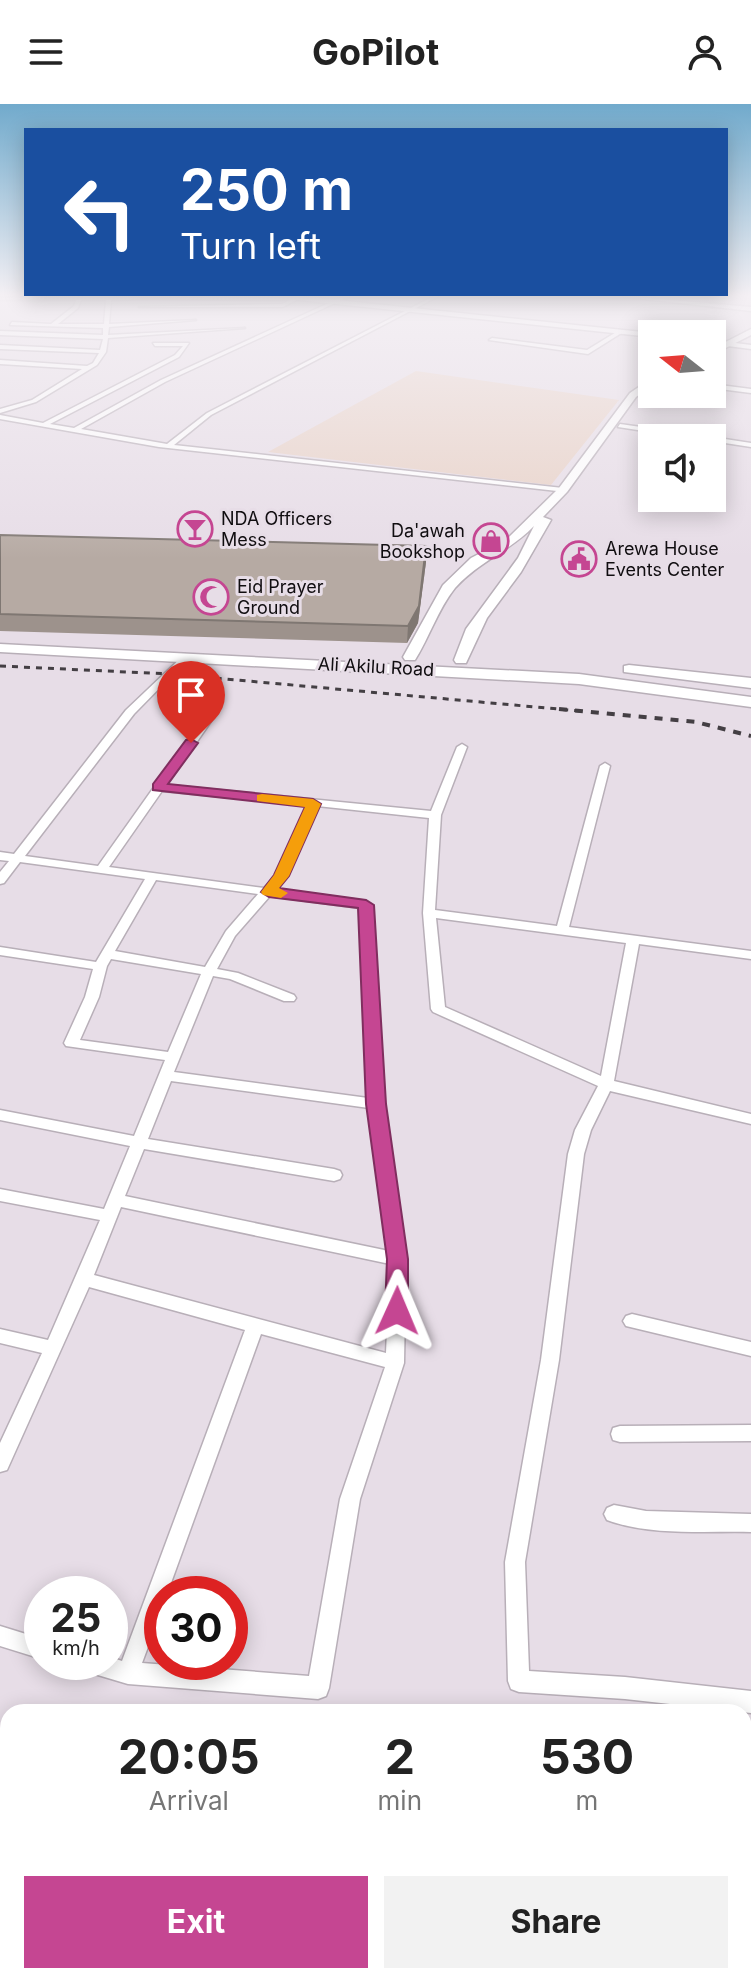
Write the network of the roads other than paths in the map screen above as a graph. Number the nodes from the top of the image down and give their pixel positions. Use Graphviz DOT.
graph roads {
  1 [pos="63,384"];
  2 [pos="123,384"];
  3 [pos="159,384"];
  4 [pos="267,384"];
  5 [pos="726,388"];
  6 [pos="638,391"];
  7 [pos="751,391"];
  8 [pos="638,405"];
  9 [pos="0,414"];
  10 [pos="43,425"];
  11 [pos="620,426"];
  12 [pos="638,429"];
  13 [pos="73,431"];
  14 [pos="726,441"];
  15 [pos="751,445"];
  16 [pos="168,446"];
  17 [pos="563,490"];
  18 [pos="0,637"];
  19 [pos="0,648"];
  20 [pos="185,657"];
  21 [pos="410,657"];
  22 [pos="461,660"];
  23 [pos="751,683"];
  24 [pos="751,702"];
  25 [pos="207,720"];
  26 [pos="462,747"];
  27 [pos="605,766"];
  28 [pos="158,787"];
  29 [pos="313,804"];
  30 [pos="435,815"];
  31 [pos="0,856"];
  32 [pos="17,858"];
  33 [pos="102,868"];
  34 [pos="153,875"];
  35 [pos="0,880"];
  36 [pos="269,892"];
  37 [pos="429,913"];
  38 [pos="562,931"];
  39 [pos="633,941"];
  40 [pos="0,951"];
  41 [pos="751,955"];
  42 [pos="103,960"];
  43 [pos="208,973"];
  44 [pos="289,998"];
  45 [pos="175,1057"];
  46 [pos="167,1076"];
  47 [pos="607,1082"];
  48 [pos="376,1104"];
  49 [pos="0,1115"];
  50 [pos="751,1119"];
  51 [pos="141,1143"];
  52 [pos="334,1175"];
  53 [pos="0,1195"];
  54 [pos="116,1200"];
  55 [pos="108,1216"];
  56 [pos="398,1259"];
  57 [pos="84,1279"];
  58 [pos="632,1321"];
  59 [pos="255,1327"];
  60 [pos="0,1336"];
  61 [pos="52,1348"];
  62 [pos="751,1349"];
  63 [pos="395,1363"];
  64 [pos="751,1433"];
  65 [pos="620,1434"];
  66 [pos="0,1464"];
  67 [pos="614,1514"];
  68 [pos="751,1523"];
  69 [pos="0,1636"];
  70 [pos="24,1643"];
  71 [pos="128,1673"];
  72 [pos="751,1702"];
  1 -- 9 [label="street"];
  2 -- 10 [label="street"];
  3 -- 13 [label="street"];
  4 -- 16 [label="street"];
  5 -- 7 [label="street"];
  6 -- 17 [label="main road"];
  8 -- 11 [label="main road"];
  9 -- 10 [label="street"];
  10 -- 13 [label="street"];
  11 -- 12 [label="street"];
  11 -- 22 [label="main road"];
  13 -- 16 [label="street"];
  14 -- 15 [label="street"];
  16 -- 17 [label="street"];
  17 -- 21 [label="main road"];
  18 -- 21 [label="main road, Ali Akilu Road"];
  19 -- 20 [label="main road, Ali Akilu Road"];
  20 -- 24 [label="main road, Ali Akilu Road"];
  20 -- 32 [label="street"];
  21 -- 22 [label="main road, Ali Akilu Road"];
  22 -- 23 [label="main road, Ali Akilu Road"];
  25 -- 28 [label="street"];
  26 -- 30 [label="street"];
  27 -- 38 [label="street"];
  28 -- 29 [label="street"];
  28 -- 33 [label="street"];
  29 -- 30 [label="street"];
  29 -- 36 [label="street"];
  30 -- 37 [label="street"];
  31 -- 32 [label="street"];
  32 -- 33 [label="street"];
  32 -- 35 [label="street"];
  33 -- 34 [label="street"];
  34 -- 36 [label="street"];
  34 -- 42 [label="street"];
  36 -- 43 [label="street"];
  36 -- 48 [label="street"];
  37 -- 38 [label="street"];
  37 -- 47 [label="street"];
  38 -- 39 [label="street"];
  39 -- 41 [label="street"];
  39 -- 47 [label="street"];
  40 -- 42 [label="street"];
  42 -- 43 [label="street"];
  42 -- 45 [label="street"];
  43 -- 44 [label="street"];
  43 -- 45 [label="street"];
  45 -- 46 [label="street"];
  46 -- 48 [label="street"];
  46 -- 51 [label="street"];
  47 -- 50 [label="street"];
  47 -- 72 [label="street"];
  48 -- 56 [label="street"];
  49 -- 51 [label="street"];
  51 -- 52 [label="street"];
  51 -- 54 [label="street"];
  53 -- 55 [label="street"];
  54 -- 55 [label="street"];
  54 -- 56 [label="street"];
  55 -- 57 [label="street"];
  56 -- 63 [label="street"];
  57 -- 59 [label="street"];
  57 -- 61 [label="street"];
  58 -- 62 [label="street"];
  59 -- 63 [label="street"];
  59 -- 71 [label="street"];
  60 -- 61 [label="street"];
  61 -- 66 [label="street"];
  63 -- 71 [label="street"];
  64 -- 65 [label="street"];
  67 -- 68 [label="street"];
  69 -- 70 [label="street"];
}
